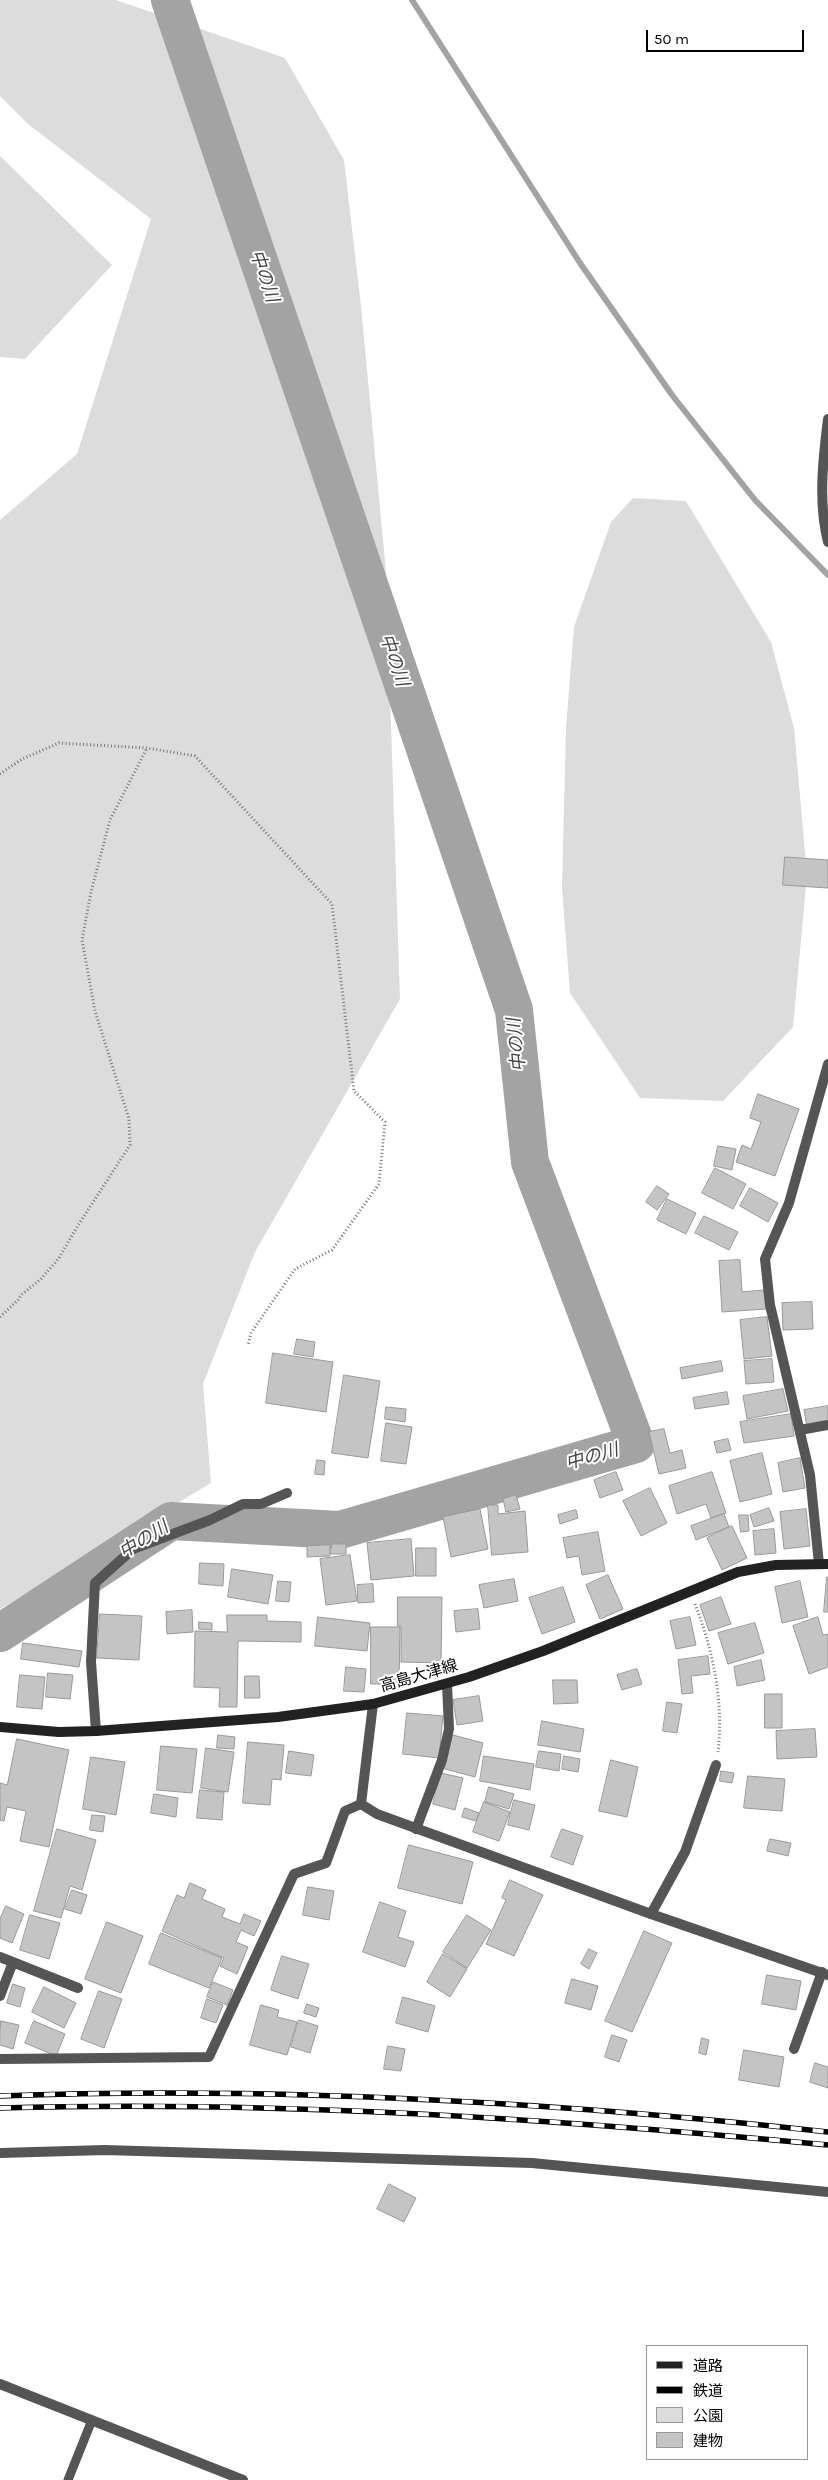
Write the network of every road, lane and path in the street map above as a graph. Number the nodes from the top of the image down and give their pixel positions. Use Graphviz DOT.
graph roads {
  1 [pos="828,419"];
  2 [pos="828,542"];
  3 [pos="148,748"];
  4 [pos="0,774"];
  5 [pos="828,1064"];
  6 [pos="0,1317"];
  7 [pos="248,1345"];
  8 [pos="828,1425"];
  9 [pos="800,1430"];
  10 [pos="287,1493"];
  11 [pos="824,1564"];
  12 [pos="691,1591"];
  13 [pos="447,1684"];
  14 [pos="373,1704"];
  15 [pos="0,1727"];
  16 [pos="96,1731"];
  17 [pos="716,1765"];
  18 [pos="361,1804"];
  19 [pos="416,1829"];
  20 [pos="652,1914"];
  21 [pos="0,1957"];
  22 [pos="14,1962"];
  23 [pos="825,1973"];
  24 [pos="78,1988"];
  25 [pos="0,1996"];
  26 [pos="794,2049"];
  27 [pos="0,2060"];
  28 [pos="0,2153"];
  29 [pos="828,2192"];
  30 [pos="0,2384"];
  31 [pos="92,2420"];
  32 [pos="68,2480"];
  33 [pos="243,2480"];
  1 -- 2 [label="street"];
  3 -- 4 [label="path"];
  3 -- 6 [label="path"];
  3 -- 7 [label="path"];
  5 -- 9 [label="street"];
  8 -- 9 [label="street"];
  9 -- 11 [label="street"];
  10 -- 16 [label="street"];
  11 -- 12 [label="main road, 高島大津線"];
  12 -- 13 [label="main road, 高島大津線"];
  12 -- 17 [label="path"];
  13 -- 14 [label="main road, 高島大津線"];
  13 -- 19 [label="street"];
  14 -- 16 [label="main road, 高島大津線"];
  14 -- 18 [label="street"];
  15 -- 16 [label="main road, 高島大津線"];
  17 -- 20 [label="street"];
  18 -- 19 [label="street"];
  18 -- 27 [label="street"];
  19 -- 20 [label="street"];
  20 -- 23 [label="street"];
  21 -- 22 [label="street"];
  22 -- 24 [label="street"];
  22 -- 25 [label="street"];
  23 -- 26 [label="street"];
  28 -- 29 [label="street"];
  30 -- 31 [label="street"];
  31 -- 32 [label="lane"];
  31 -- 33 [label="street"];
}
